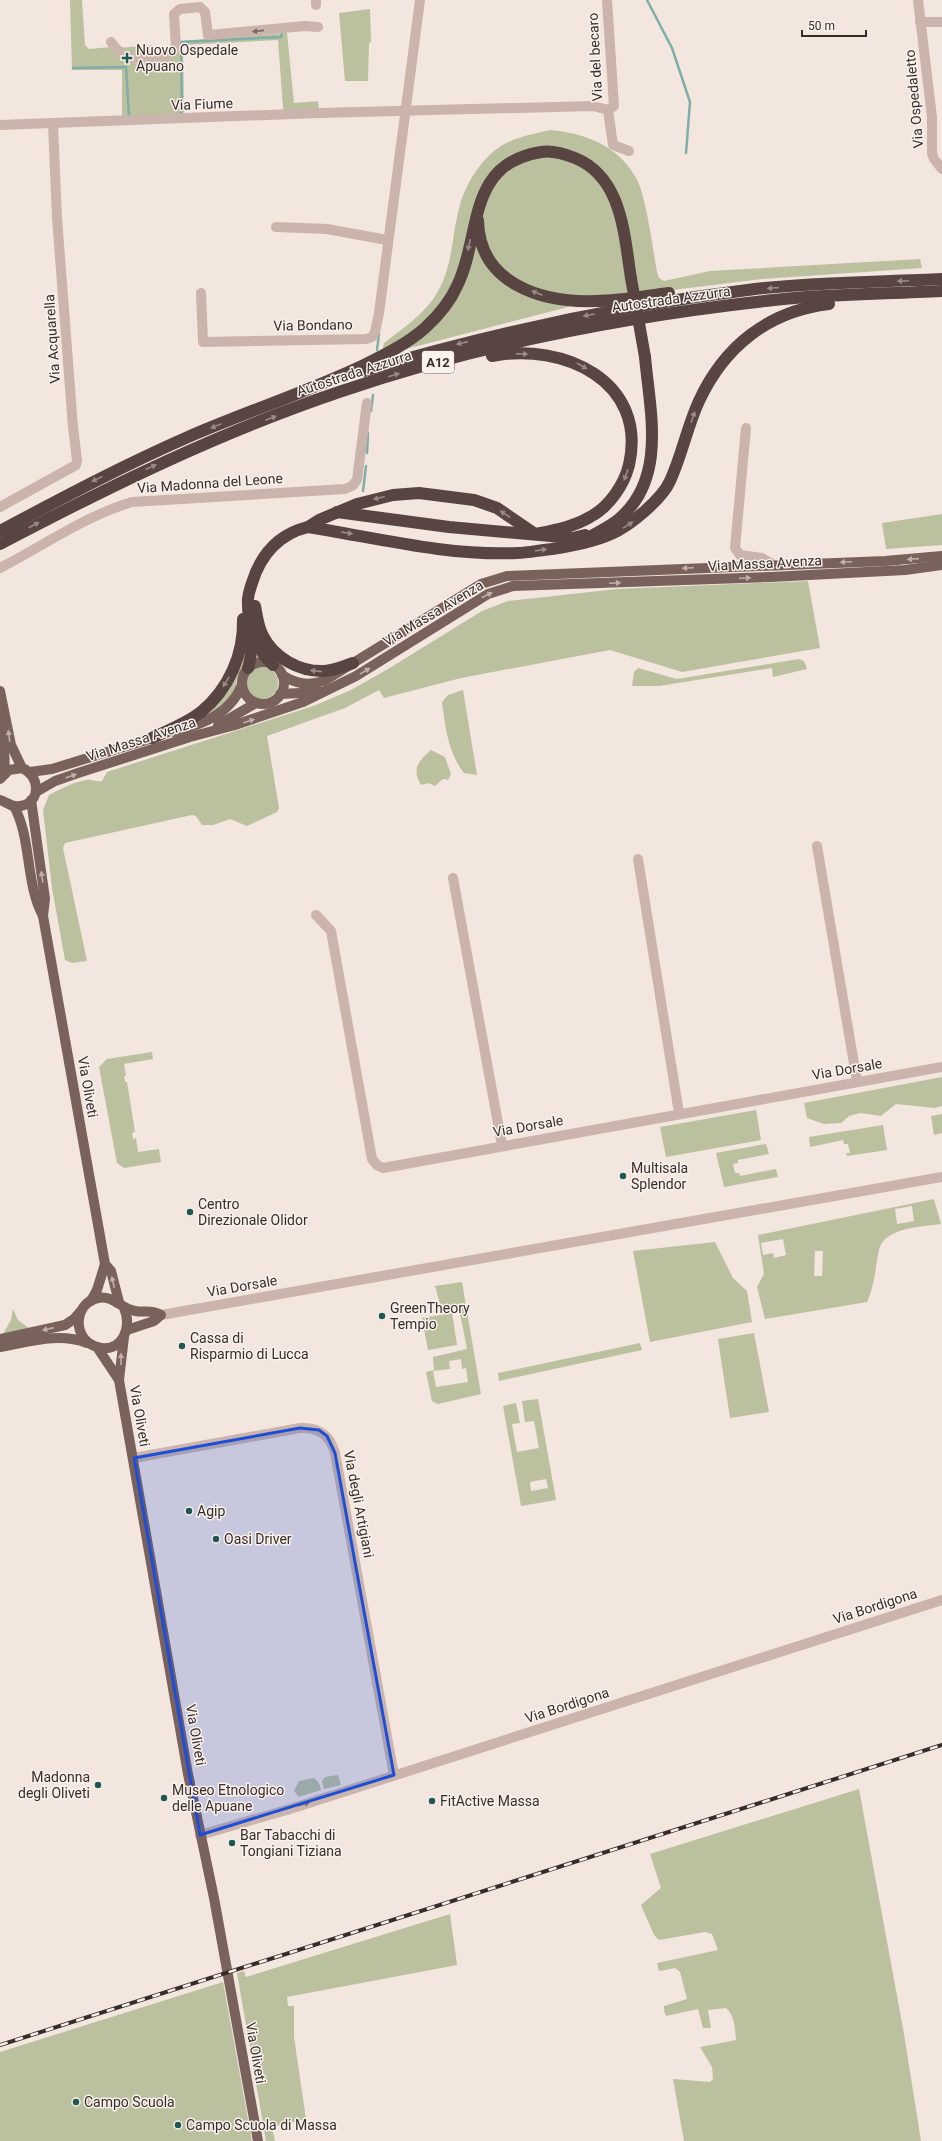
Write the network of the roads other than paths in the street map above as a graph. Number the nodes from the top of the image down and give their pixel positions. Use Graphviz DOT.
graph roads {
  1 [pos="420,0"];
  2 [pos="607,0"];
  3 [pos="918,0"];
  4 [pos="920,22"];
  5 [pos="942,22"];
  6 [pos="318,27"];
  7 [pos="111,42"];
  8 [pos="608,110"];
  9 [pos="406,111"];
  10 [pos="53,124"];
  11 [pos="0,125"];
  12 [pos="629,150"];
  13 [pos="942,169"];
  14 [pos="478,207"];
  15 [pos="276,227"];
  16 [pos="387,240"];
  17 [pos="942,279"];
  18 [pos="756,289"];
  19 [pos="942,291"];
  20 [pos="201,293"];
  21 [pos="908,293"];
  22 [pos="414,369"];
  23 [pos="330,381"];
  24 [pos="367,403"];
  25 [pos="746,428"];
  26 [pos="0,507"];
  27 [pos="336,512"];
  28 [pos="308,527"];
  29 [pos="0,531"];
  30 [pos="600,531"];
  31 [pos="536,534"];
  32 [pos="0,544"];
  33 [pos="579,544"];
  34 [pos="942,556"];
  35 [pos="774,565"];
  36 [pos="942,565"];
  37 [pos="0,568"];
  38 [pos="251,588"];
  39 [pos="353,663"];
  40 [pos="274,665"];
  41 [pos="248,668"];
  42 [pos="282,675"];
  43 [pos="242,685"];
  44 [pos="330,690"];
  45 [pos="0,691"];
  46 [pos="280,694"];
  47 [pos="2,702"];
  48 [pos="256,703"];
  49 [pos="190,737"];
  50 [pos="152,738"];
  51 [pos="26,770"];
  52 [pos="2,776"];
  53 [pos="34,796"];
  54 [pos="1,799"];
  55 [pos="14,806"];
  56 [pos="816,846"];
  57 [pos="638,859"];
  58 [pos="453,878"];
  59 [pos="316,915"];
  60 [pos="43,916"];
  61 [pos="942,1067"];
  62 [pos="857,1081"];
  63 [pos="679,1113"];
  64 [pos="502,1145"];
  65 [pos="942,1177"];
  66 [pos="105,1264"];
  67 [pos="91,1301"];
  68 [pos="121,1305"];
  69 [pos="81,1310"];
  70 [pos="161,1314"];
  71 [pos="126,1334"];
  72 [pos="0,1339"];
  73 [pos="94,1346"];
  74 [pos="0,1347"];
  75 [pos="119,1380"];
  76 [pos="134,1458"];
  77 [pos="942,1600"];
  78 [pos="394,1775"];
  79 [pos="200,1835"];
  80 [pos="258,2141"];
  1 -- 9 [label="street, Via Bondano"];
  2 -- 8 [label="street, Via del becaro"];
  3 -- 4 [label="street, Via Ospedaletto"];
  4 -- 5 [label="street"];
  4 -- 13 [label="street, Via Ospedaletto"];
  6 -- 7 [label="street, one-way"];
  8 -- 9 [label="street, Via Fiume"];
  8 -- 12 [label="street"];
  9 -- 10 [label="street, Via Fiume"];
  9 -- 16 [label="street, Via Bondano"];
  10 -- 11 [label="street, Via Fiume"];
  10 -- 26 [label="street, Via Acquarella"];
  18 -- 14 [label="highway, one-way"];
  14 -- 23 [label="highway, one-way"];
  14 -- 30 [label="highway, bridge"];
  15 -- 16 [label="street"];
  16 -- 20 [label="street, Via Bondano"];
  17 -- 18 [label="highway, A12, one-way"];
  18 -- 23 [label="highway, A12, one-way"];
  19 -- 21 [label="highway, A12"];
  21 -- 22 [label="highway, Autostrada Azzurra / A12"];
  33 -- 21 [label="highway, one-way"];
  22 -- 31 [label="highway, one-way"];
  32 -- 22 [label="highway, Autostrada Azzurra / A12, one-way"];
  23 -- 29 [label="highway, Autostrada Azzurra / A12, one-way"];
  24 -- 37 [label="street, Via Madonna del Leone"];
  25 -- 35 [label="street"];
  27 -- 28 [label="highway"];
  27 -- 31 [label="highway"];
  31 -- 27 [label="highway, one-way"];
  28 -- 33 [label="highway, one-way"];
  28 -- 38 [label="highway"];
  30 -- 31 [label="highway"];
  30 -- 33 [label="highway"];
  34 -- 35 [label="main road, Via Massa Avenza, one-way"];
  35 -- 39 [label="main road, Via Massa Avenza, one-way"];
  44 -- 36 [label="main road, Via Massa Avenza, one-way"];
  39 -- 38 [label="highway, one-way"];
  38 -- 40 [label="highway"];
  38 -- 41 [label="highway"];
  38 -- 50 [label="highway, one-way"];
  39 -- 42 [label="main road, Via Massa Avenza"];
  40 -- 41 [label="main road"];
  40 -- 42 [label="main road"];
  41 -- 43 [label="main road"];
  42 -- 46 [label="main road"];
  43 -- 48 [label="main road"];
  43 -- 50 [label="main road, Via Massa Avenza"];
  44 -- 46 [label="main road"];
  49 -- 44 [label="main road, Via Massa Avenza, one-way"];
  45 -- 47 [label="main road"];
  46 -- 48 [label="main road"];
  51 -- 47 [label="main road, one-way"];
  47 -- 52 [label="main road"];
  48 -- 49 [label="main road"];
  53 -- 49 [label="main road, Via Massa Avenza, one-way"];
  50 -- 51 [label="main road, Via Massa Avenza"];
  51 -- 52 [label="main road, Via Massa Avenza"];
  51 -- 53 [label="main road"];
  53 -- 55 [label="main road, Via Massa Avenza"];
  60 -- 53 [label="main road, Via Oliveti, one-way"];
  54 -- 55 [label="main road"];
  55 -- 60 [label="main road, Via Oliveti"];
  56 -- 62 [label="street"];
  57 -- 63 [label="street"];
  58 -- 64 [label="street"];
  59 -- 64 [label="street, Via Dorsale"];
  60 -- 66 [label="main road, Via Oliveti"];
  61 -- 62 [label="street, Via Dorsale"];
  62 -- 63 [label="street, Via Dorsale"];
  63 -- 64 [label="street, Via Dorsale"];
  65 -- 70 [label="street, Via Dorsale"];
  66 -- 67 [label="main road, Via Oliveti"];
  68 -- 66 [label="main road, Via Oliveti, one-way"];
  67 -- 68 [label="main road"];
  67 -- 69 [label="main road"];
  68 -- 70 [label="main road, Via Dorsale"];
  68 -- 71 [label="main road"];
  69 -- 72 [label="main road, one-way"];
  69 -- 73 [label="main road"];
  70 -- 71 [label="main road, Via Dorsale"];
  71 -- 73 [label="main road"];
  75 -- 71 [label="main road, Via Oliveti, one-way"];
  73 -- 74 [label="main road"];
  73 -- 75 [label="main road, Via Oliveti"];
  75 -- 76 [label="main road, Via Oliveti"];
  76 -- 78 [label="street, Via degli Artigiani"];
  76 -- 79 [label="main road, Via Oliveti"];
  77 -- 78 [label="street, Via Bordigona"];
  79 -- 78 [label="street, Via Bordigona, one-way"];
  79 -- 80 [label="main road, Via Oliveti"];
}
